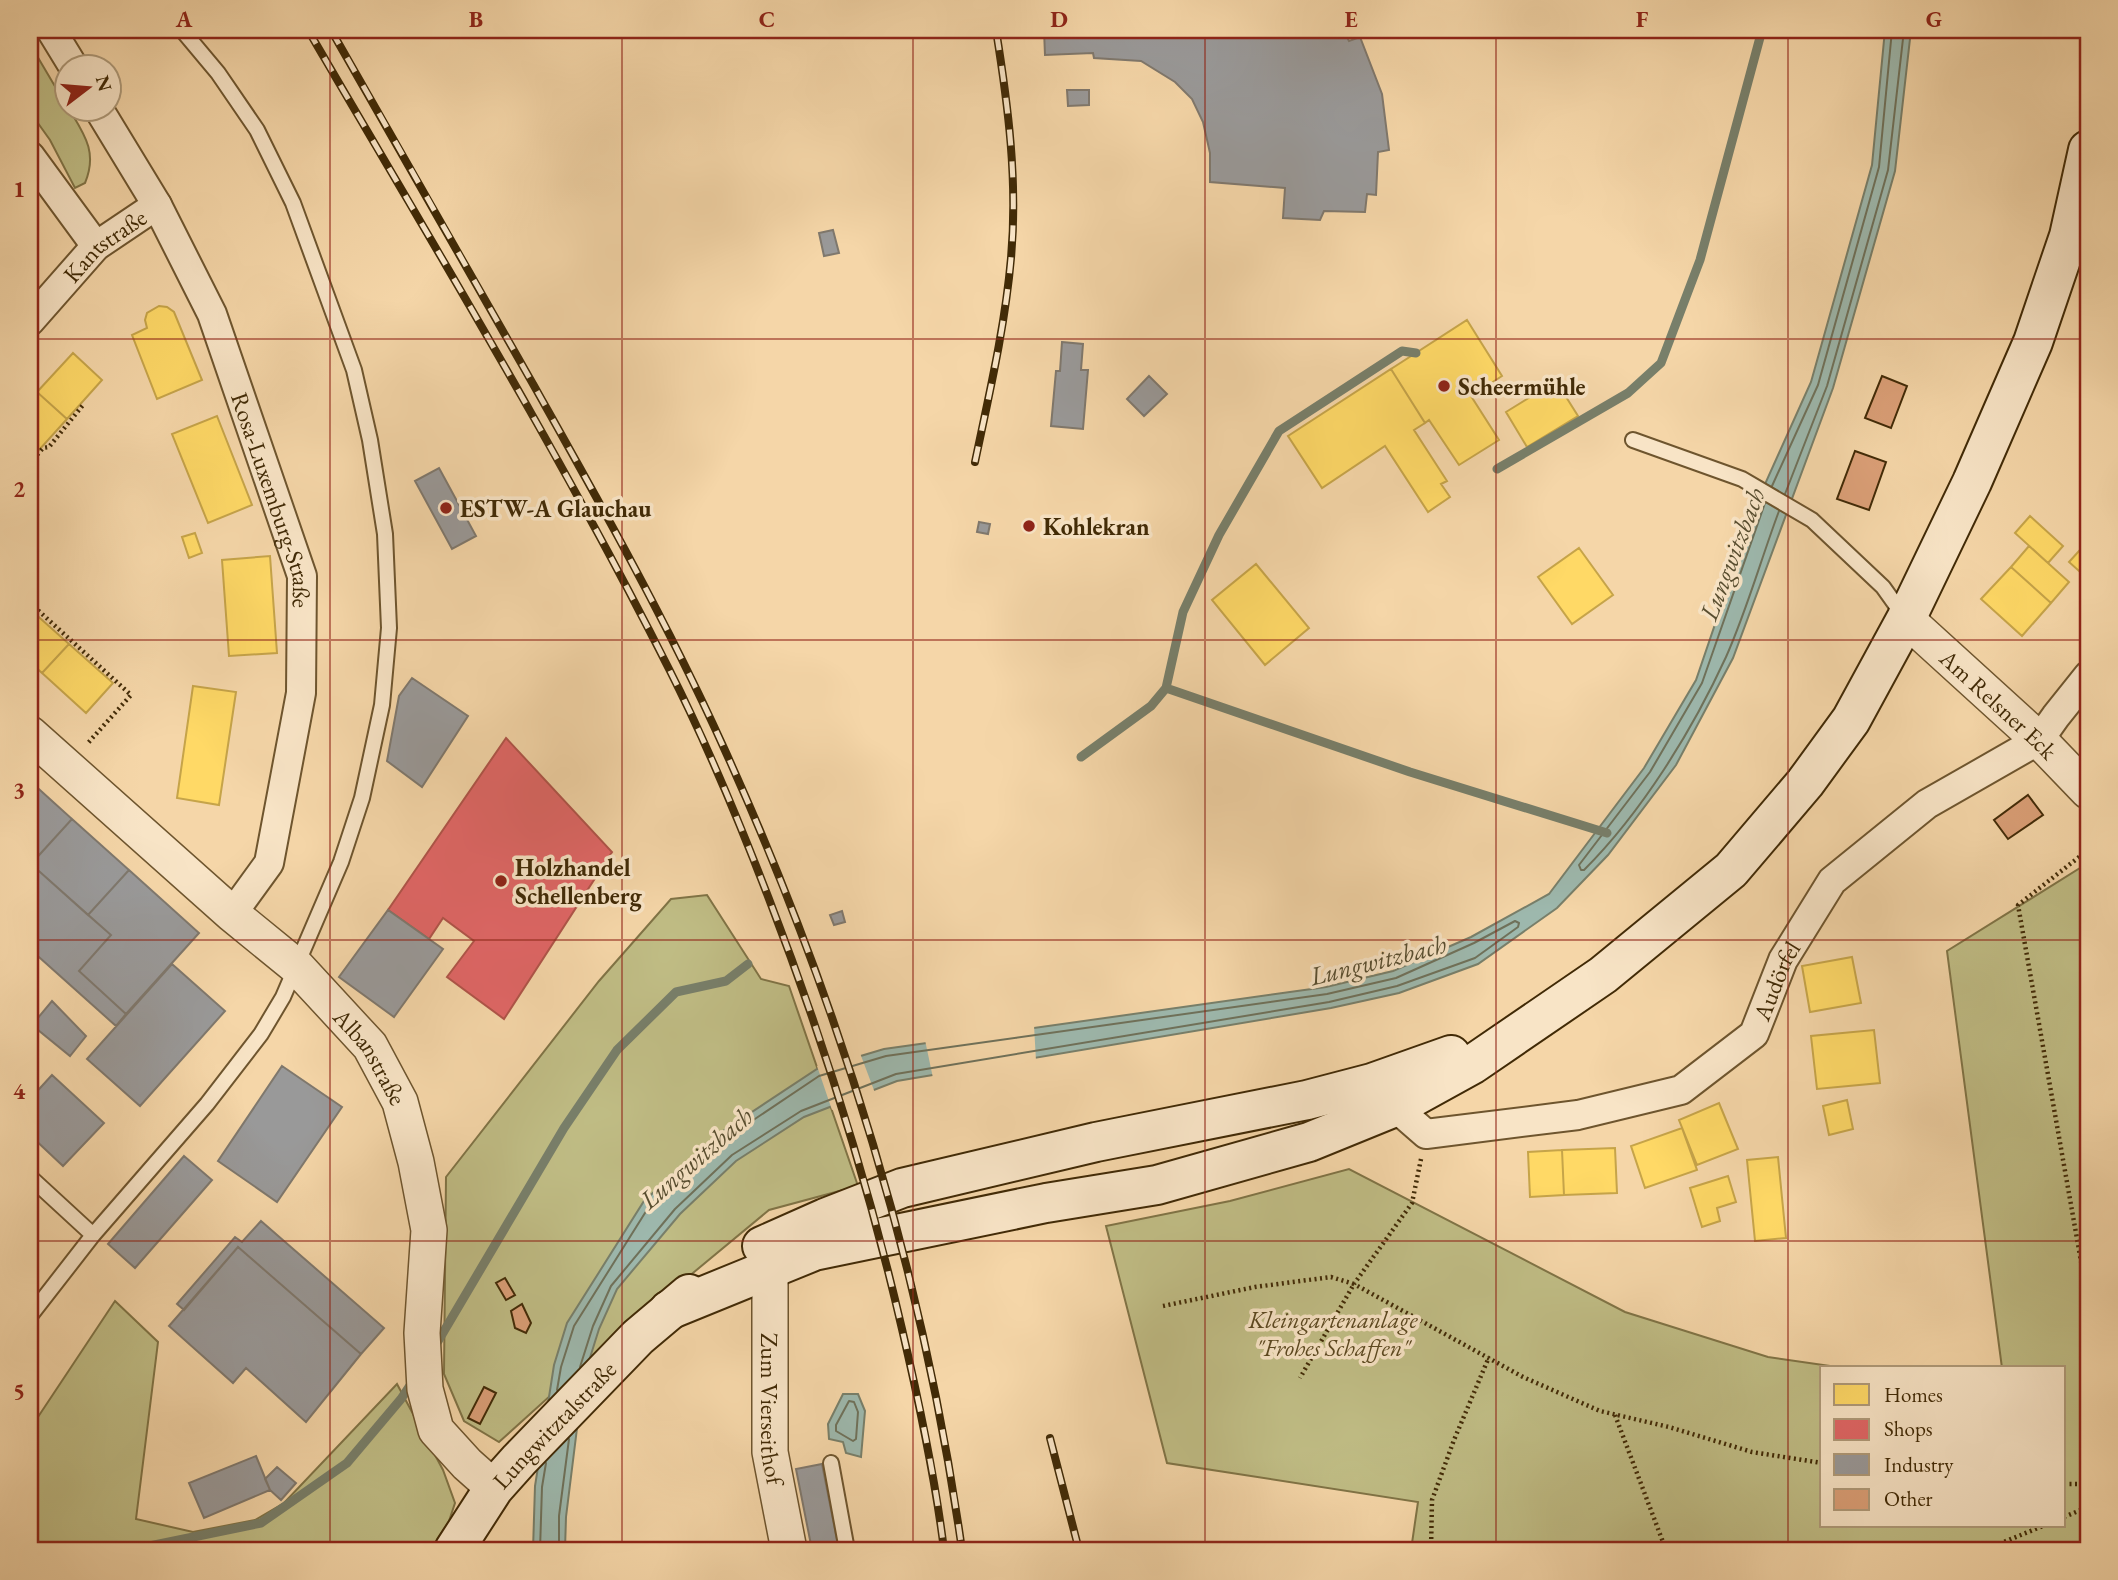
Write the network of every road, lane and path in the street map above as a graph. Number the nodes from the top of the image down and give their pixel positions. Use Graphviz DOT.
graph roads {
  1 [pos="51,30"];
  2 [pos="182,30"];
  3 [pos="64,52"];
  4 [pos="107,122"];
  5 [pos="2088,150"];
  6 [pos="30,156"];
  7 [pos="157,205"];
  8 [pos="96,246"];
  9 [pos="30,321"];
  10 [pos="83,405"];
  11 [pos="1633,440"];
  12 [pos="30,463"];
  13 [pos="30,603"];
  14 [pos="1906,619"];
  15 [pos="2088,676"];
  16 [pos="30,734"];
  17 [pos="2039,740"];
  18 [pos="66,767"];
  19 [pos="2088,791"];
  20 [pos="2088,850"];
  21 [pos="232,914"];
  22 [pos="297,967"];
  23 [pos="1546,1014"];
  24 [pos="1395,1107"];
  25 [pos="1426,1134"];
  26 [pos="30,1177"];
  27 [pos="93,1235"];
  28 [pos="766,1257"];
  29 [pos="1354,1284"];
  30 [pos="2088,1301"];
  31 [pos="1163,1306"];
  32 [pos="30,1315"];
  33 [pos="1489,1357"];
  34 [pos="1300,1378"];
  35 [pos="1615,1415"];
  36 [pos="831,1463"];
  37 [pos="1820,1463"];
  38 [pos="2066,1484"];
  39 [pos="2088,1484"];
  40 [pos="494,1488"];
  41 [pos="2088,1507"];
  42 [pos="2066,1516"];
  43 [pos="2038,1528"];
  44 [pos="454,1550"];
  45 [pos="789,1550"];
  46 [pos="847,1550"];
  47 [pos="1431,1550"];
  48 [pos="1666,1550"];
  49 [pos="1984,1550"];
  1 -- 3 [label="street"];
  2 -- 22 [label="lane"];
  4 -- 7 [label="street, Rosa-Luxemburg-Straße"];
  5 -- 14 [label="main road"];
  6 -- 8 [label="street"];
  7 -- 8 [label="street, Kantstraße"];
  7 -- 21 [label="street, Rosa-Luxemburg-Straße"];
  8 -- 9 [label="street, Kantstraße"];
  10 -- 12 [label="path"];
  11 -- 14 [label="lane"];
  13 -- 18 [label="path"];
  14 -- 17 [label="street, Am Relsner Eck"];
  14 -- 23 [label="main road"];
  15 -- 17 [label="street, Audörfel"];
  16 -- 18 [label="street, Albanstraße"];
  17 -- 19 [label="street, Am Relsner Eck"];
  17 -- 25 [label="street, Audörfel"];
  18 -- 21 [label="street, Albanstraße"];
  20 -- 30 [label="path"];
  21 -- 22 [label="street, Albanstraße"];
  22 -- 27 [label="lane"];
  22 -- 40 [label="street, Albanstraße"];
  23 -- 24 [label="main road"];
  23 -- 28 [label="main road"];
  24 -- 25 [label="street"];
  24 -- 28 [label="main road"];
  25 -- 29 [label="path"];
  26 -- 27 [label="lane"];
  27 -- 32 [label="lane"];
  28 -- 40 [label="main road, Lungwitztalstraße"];
  28 -- 45 [label="street, Zum Vierseithof"];
  29 -- 31 [label="path"];
  29 -- 33 [label="path"];
  29 -- 34 [label="path"];
  33 -- 35 [label="path"];
  33 -- 47 [label="path"];
  35 -- 37 [label="path"];
  35 -- 48 [label="path"];
  36 -- 46 [label="lane"];
  38 -- 39 [label="path"];
  40 -- 44 [label="main road, Lungwitztalstraße"];
  41 -- 42 [label="path"];
  43 -- 49 [label="path"];
}
